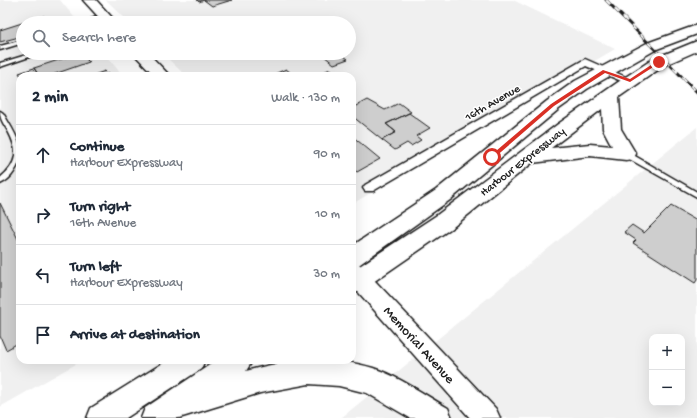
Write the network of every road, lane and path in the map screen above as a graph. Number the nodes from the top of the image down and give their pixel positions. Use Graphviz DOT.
graph roads {
  1 [pos="89,0"];
  2 [pos="104,16"];
  3 [pos="697,29"];
  4 [pos="16,43"];
  5 [pos="697,46"];
  6 [pos="0,48"];
  7 [pos="16,60"];
  8 [pos="147,60"];
  9 [pos="0,65"];
  10 [pos="605,71"];
  11 [pos="159,72"];
  12 [pos="630,81"];
  13 [pos="610,95"];
  14 [pos="0,113"];
  15 [pos="16,140"];
  16 [pos="626,154"];
  17 [pos="527,157"];
  18 [pos="16,163"];
  19 [pos="0,182"];
  20 [pos="369,188"];
  21 [pos="697,194"];
  22 [pos="356,270"];
  23 [pos="356,271"];
  24 [pos="356,274"];
  25 [pos="165,364"];
  26 [pos="186,364"];
  27 [pos="234,364"];
  28 [pos="164,412"];
  29 [pos="100,418"];
  30 [pos="438,418"];
  31 [pos="487,418"];
  1 -- 2 [label="main road"];
  3 -- 10 [label="main road, Harbour Expressway"];
  4 -- 6 [label="lane"];
  5 -- 12 [label="main road, Harbour Expressway"];
  7 -- 9 [label="lane"];
  8 -- 11 [label="main road"];
  10 -- 12 [label="street, 16th Avenue"];
  10 -- 20 [label="street, 16th Avenue"];
  10 -- 22 [label="main road, Harbour Expressway"];
  12 -- 13 [label="main road, Harbour Expressway"];
  13 -- 16 [label="main road"];
  13 -- 17 [label="main road, Harbour Expressway"];
  14 -- 15 [label="lane"];
  16 -- 17 [label="main road"];
  16 -- 21 [label="lane"];
  17 -- 23 [label="main road, Harbour Expressway"];
  18 -- 19 [label="lane"];
  24 -- 31 [label="main road, Memorial Avenue"];
  25 -- 29 [label="main road"];
  26 -- 29 [label="main road"];
  27 -- 28 [label="main road"];
  28 -- 30 [label="main road"];
}
